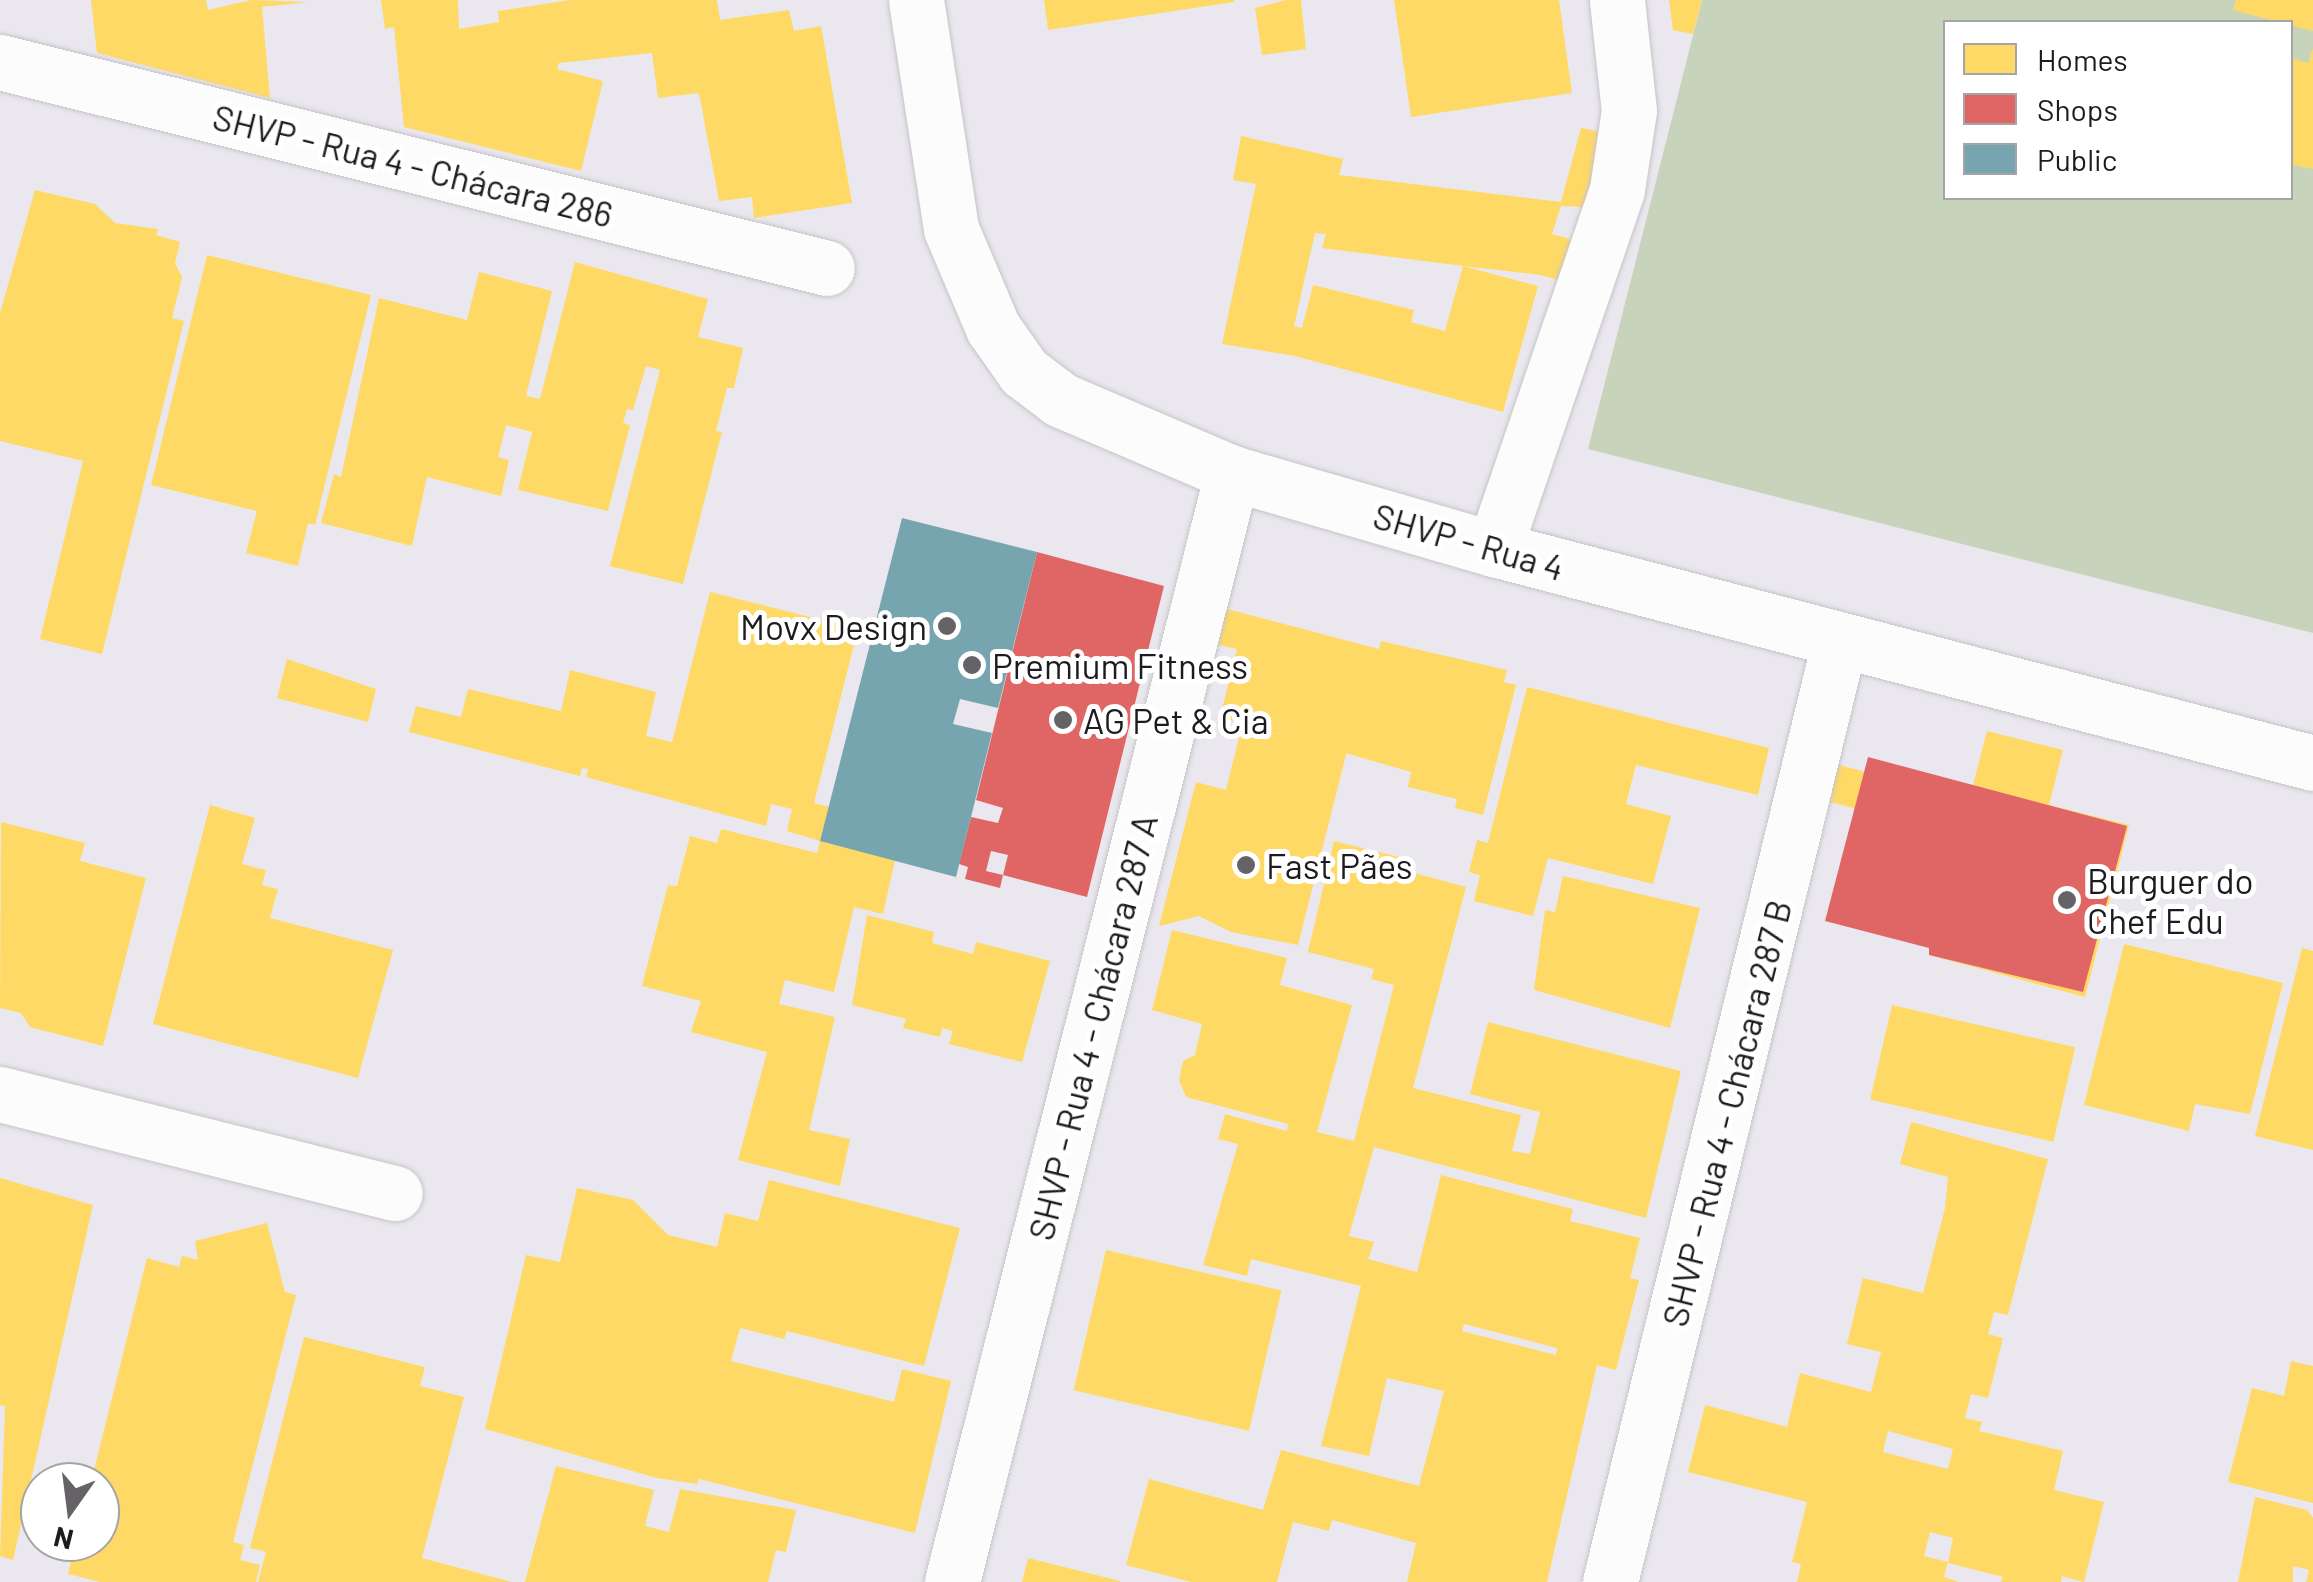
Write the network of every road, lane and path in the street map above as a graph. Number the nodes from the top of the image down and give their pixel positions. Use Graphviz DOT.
graph roads {
  1 [pos="916,0"];
  2 [pos="1617,0"];
  3 [pos="0,62"];
  4 [pos="826,268"];
  5 [pos="1232,473"];
  6 [pos="1494,549"];
  7 [pos="1839,643"];
  8 [pos="2313,763"];
  9 [pos="0,1094"];
  10 [pos="395,1193"];
  11 [pos="952,1582"];
  12 [pos="1610,1582"];
  1 -- 5 [label="street, SHVP - Rua 4"];
  2 -- 6 [label="street"];
  3 -- 4 [label="street, SHVP - Rua 4 - Chácara 286"];
  5 -- 6 [label="street, SHVP - Rua 4"];
  5 -- 11 [label="street, SHVP - Rua 4 - Chácara 287 A"];
  6 -- 7 [label="street, SHVP - Rua 4"];
  7 -- 8 [label="street, SHVP - Rua 4"];
  7 -- 12 [label="street, SHVP - Rua 4 - Chácara 287 B"];
  9 -- 10 [label="street"];
}
